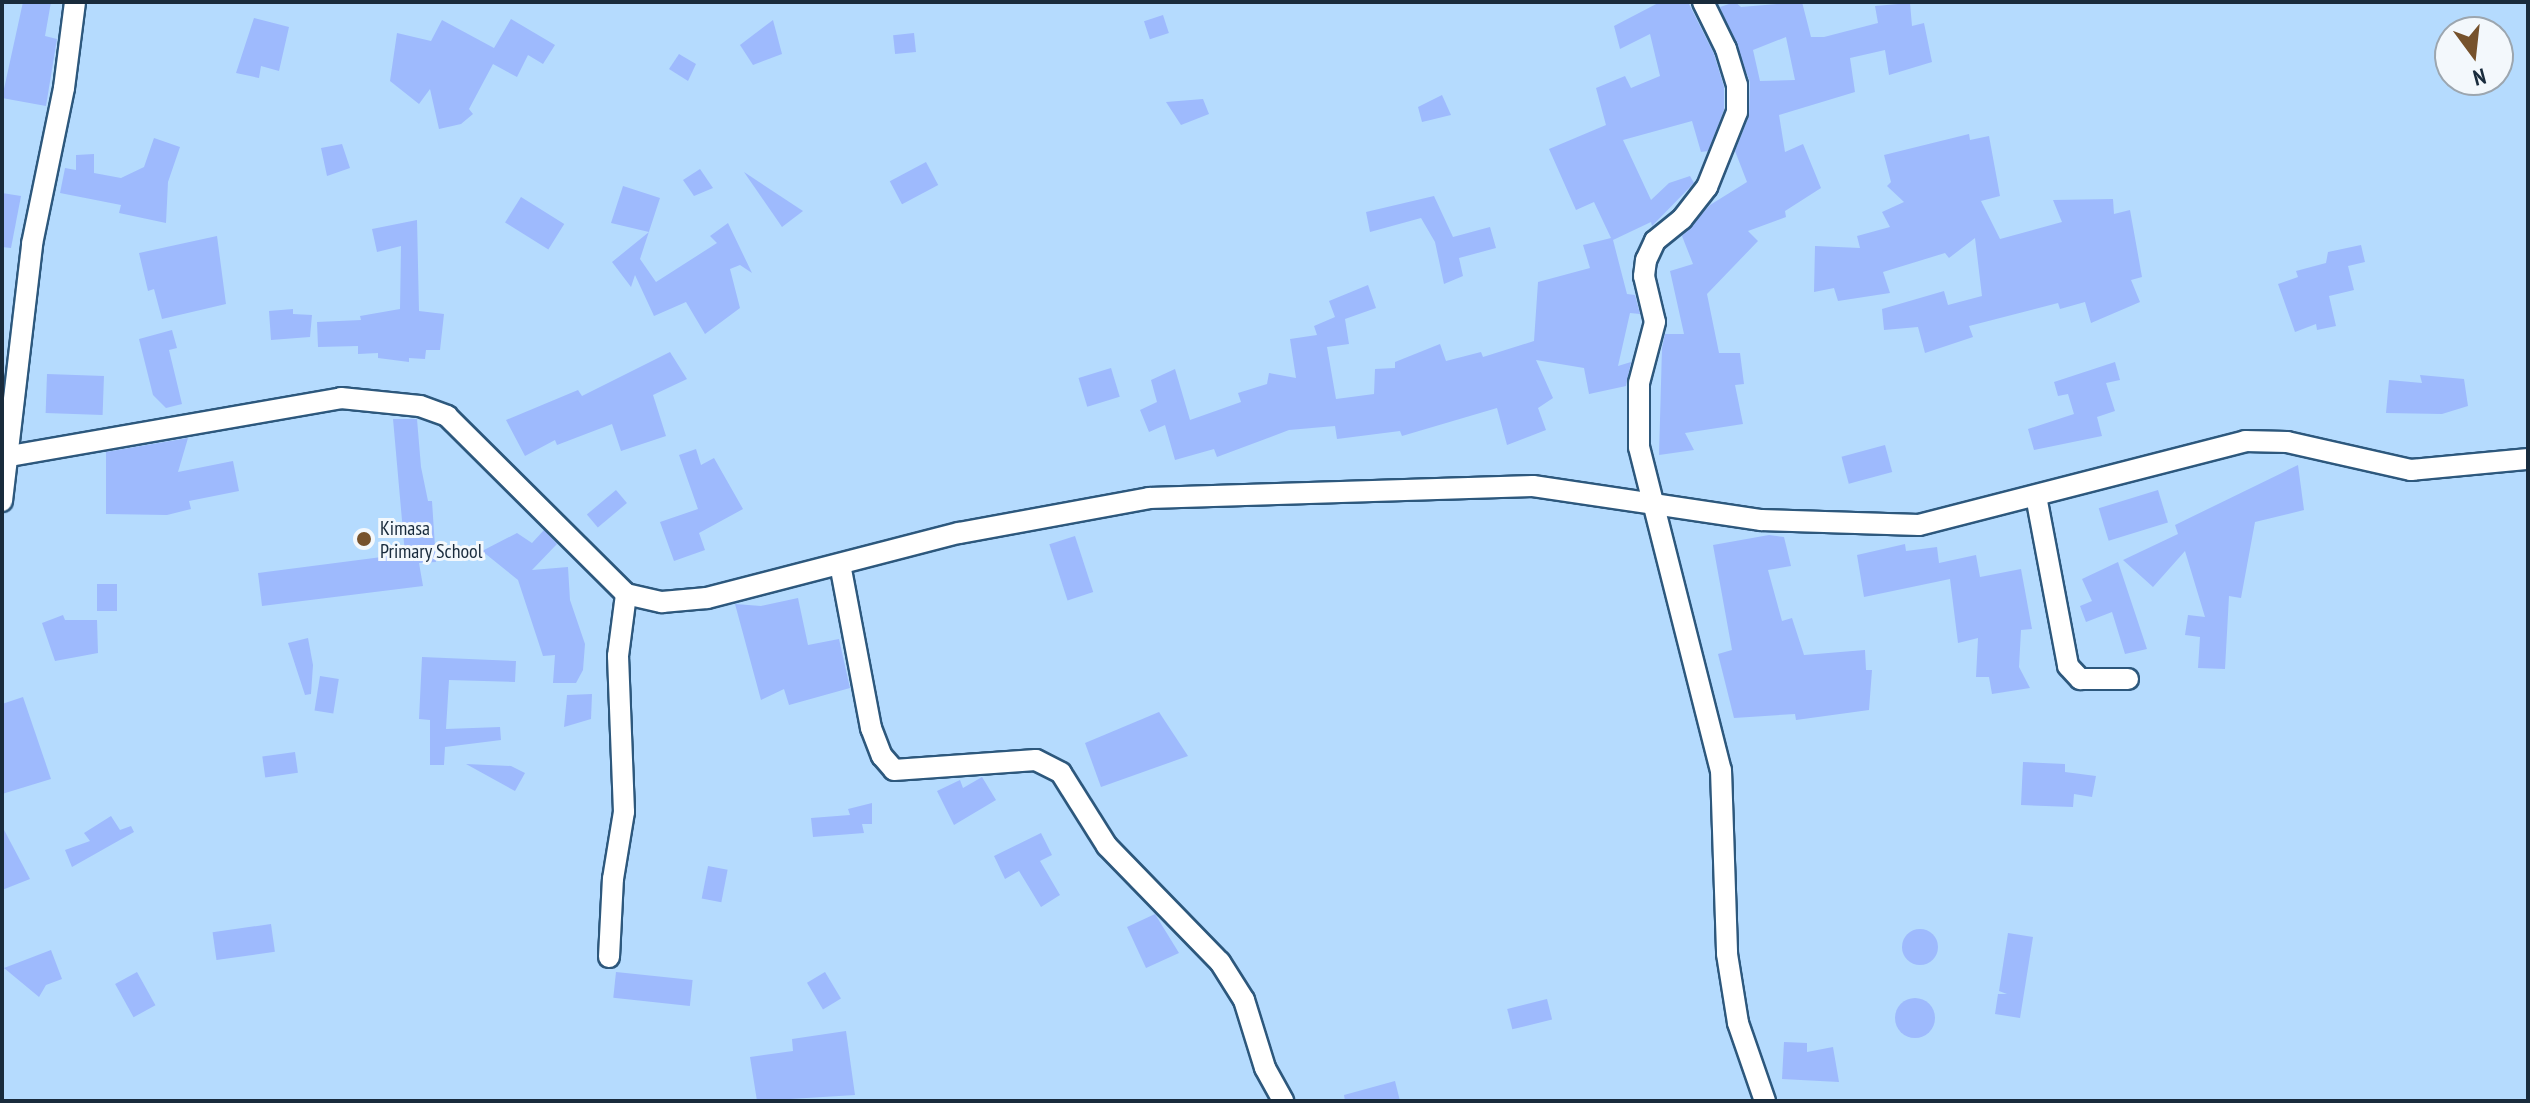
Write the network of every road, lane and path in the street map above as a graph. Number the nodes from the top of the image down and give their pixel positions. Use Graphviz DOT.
graph roads {
  1 [pos="75,2"];
  2 [pos="1703,2"];
  3 [pos="10,456"];
  4 [pos="2528,459"];
  5 [pos="2036,496"];
  6 [pos="2,501"];
  7 [pos="1651,502"];
  8 [pos="840,564"];
  9 [pos="626,594"];
  10 [pos="2128,679"];
  11 [pos="609,957"];
  12 [pos="1283,1101"];
  13 [pos="1765,1101"];
  1 -- 3 [label="street"];
  2 -- 7 [label="street"];
  3 -- 6 [label="street"];
  3 -- 9 [label="street"];
  4 -- 5 [label="street"];
  5 -- 7 [label="street"];
  5 -- 10 [label="street"];
  7 -- 8 [label="street"];
  7 -- 13 [label="street"];
  8 -- 9 [label="street"];
  8 -- 12 [label="street"];
  9 -- 11 [label="street"];
}
